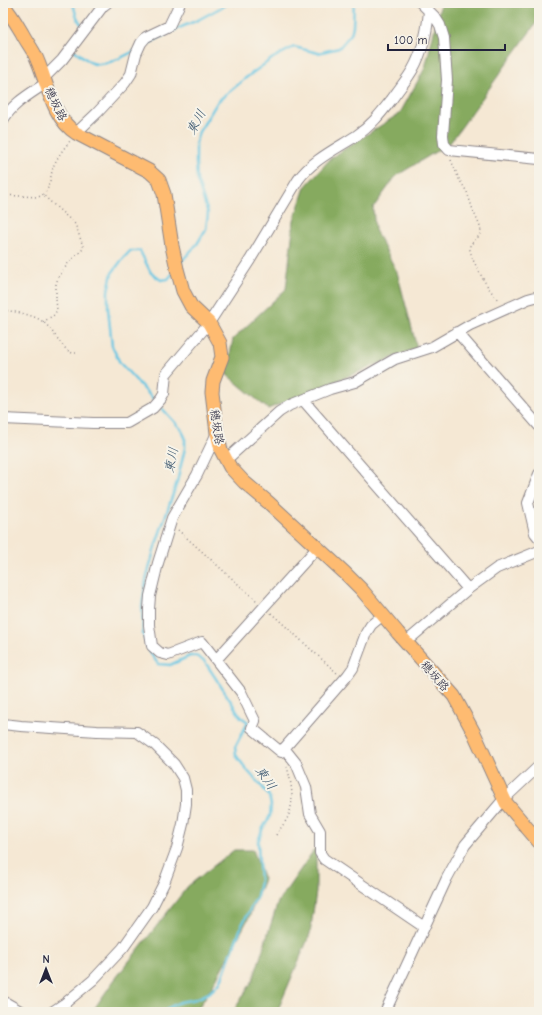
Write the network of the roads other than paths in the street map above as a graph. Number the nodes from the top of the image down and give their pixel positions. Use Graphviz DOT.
graph roads {
  1 [pos="107,3"];
  2 [pos="180,3"];
  3 [pos="3,5"];
  4 [pos="425,5"];
  5 [pos="45,80"];
  6 [pos="3,120"];
  7 [pos="76,132"];
  8 [pos="539,158"];
  9 [pos="539,296"];
  10 [pos="209,323"];
  11 [pos="457,332"];
  12 [pos="303,400"];
  13 [pos="3,419"];
  14 [pos="539,426"];
  15 [pos="217,433"];
  16 [pos="226,460"];
  17 [pos="539,474"];
  18 [pos="539,538"];
  19 [pos="317,548"];
  20 [pos="539,551"];
  21 [pos="468,589"];
  22 [pos="383,615"];
  23 [pos="406,642"];
  24 [pos="216,660"];
  25 [pos="3,724"];
  26 [pos="282,750"];
  27 [pos="539,766"];
  28 [pos="504,799"];
  29 [pos="539,842"];
  30 [pos="424,927"];
  31 [pos="3,1001"];
  32 [pos="22,1012"];
  33 [pos="52,1012"];
  34 [pos="385,1012"];
  1 -- 5 [label="street"];
  2 -- 7 [label="street"];
  3 -- 5 [label="main road, 穂坂路"];
  4 -- 8 [label="street"];
  4 -- 10 [label="street"];
  5 -- 6 [label="street"];
  5 -- 7 [label="main road, 穂坂路"];
  7 -- 10 [label="main road, 穂坂路"];
  9 -- 11 [label="street"];
  10 -- 13 [label="street"];
  10 -- 15 [label="main road, 穂坂路"];
  11 -- 12 [label="street"];
  11 -- 14 [label="street"];
  12 -- 16 [label="street"];
  12 -- 21 [label="street"];
  15 -- 16 [label="main road, 穂坂路"];
  15 -- 24 [label="street"];
  16 -- 19 [label="main road, 穂坂路"];
  17 -- 18 [label="street"];
  19 -- 22 [label="main road, 穂坂路"];
  19 -- 24 [label="street"];
  20 -- 21 [label="street"];
  21 -- 23 [label="street"];
  22 -- 23 [label="main road, 穂坂路"];
  22 -- 26 [label="street"];
  23 -- 28 [label="main road, 穂坂路"];
  24 -- 26 [label="street"];
  25 -- 33 [label="street"];
  26 -- 30 [label="street"];
  27 -- 28 [label="street"];
  28 -- 29 [label="main road, 穂坂路"];
  28 -- 30 [label="street"];
  30 -- 34 [label="street"];
  31 -- 32 [label="street"];
}
